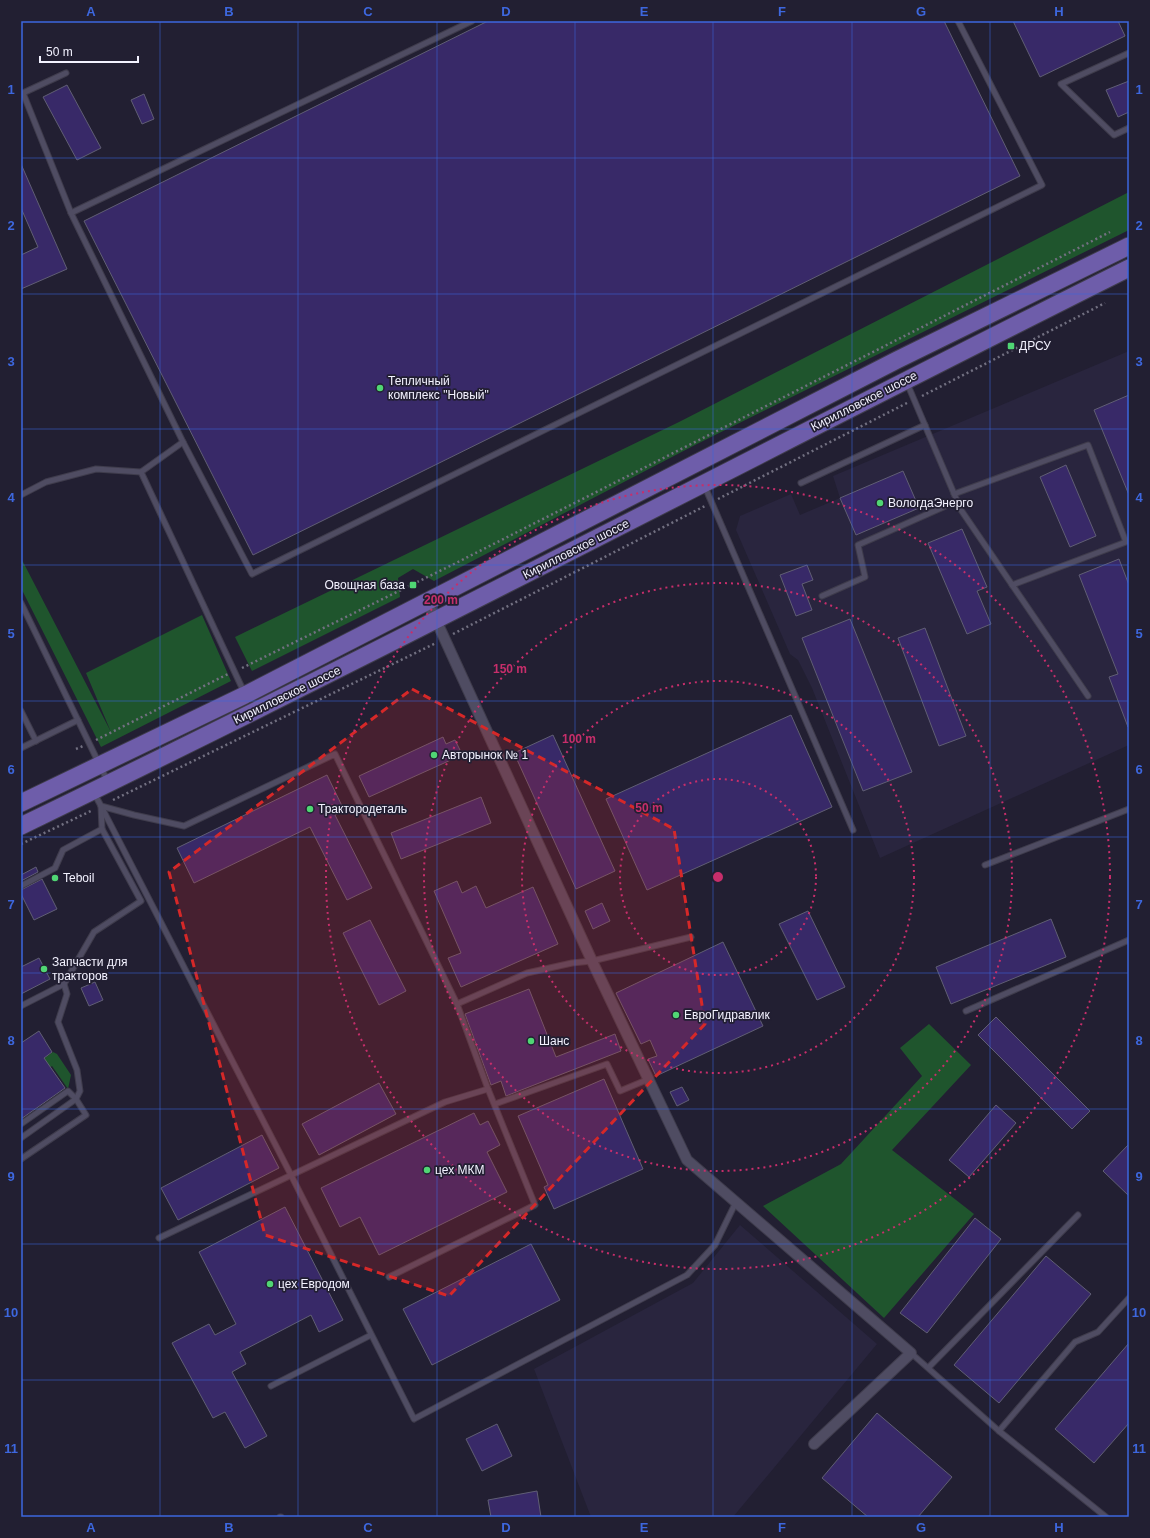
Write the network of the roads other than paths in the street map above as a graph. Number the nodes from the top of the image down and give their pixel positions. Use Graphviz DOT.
graph roads {
  1 [pos="472,21"];
  2 [pos="958,21"];
  3 [pos="1129,53"];
  4 [pos="66,73"];
  5 [pos="1129,128"];
  6 [pos="71,213"];
  7 [pos="1127,252"];
  8 [pos="1129,268"];
  9 [pos="905,380"];
  10 [pos="925,425"];
  11 [pos="183,442"];
  12 [pos="142,472"];
  13 [pos="801,483"];
  14 [pos="704,484"];
  15 [pos="954,494"];
  16 [pos="21,495"];
  17 [pos="957,501"];
  18 [pos="1127,541"];
  19 [pos="1012,585"];
  20 [pos="822,596"];
  21 [pos="427,602"];
  22 [pos="21,603"];
  23 [pos="436,620"];
  24 [pos="245,695"];
  25 [pos="1088,696"];
  26 [pos="21,711"];
  27 [pos="78,720"];
  28 [pos="36,741"];
  29 [pos="21,748"];
  30 [pos="100,765"];
  31 [pos="108,784"];
  32 [pos="97,798"];
  33 [pos="21,803"];
  34 [pos="1129,809"];
  35 [pos="21,826"];
  36 [pos="102,829"];
  37 [pos="853,830"];
  38 [pos="985,866"];
  39 [pos="21,886"];
  40 [pos="691,936"];
  41 [pos="1129,940"];
  42 [pos="592,961"];
  43 [pos="64,984"];
  44 [pos="457,1004"];
  45 [pos="21,1006"];
  46 [pos="966,1011"];
  47 [pos="649,1079"];
  48 [pos="488,1088"];
  49 [pos="76,1099"];
  50 [pos="495,1104"];
  51 [pos="21,1124"];
  52 [pos="21,1138"];
  53 [pos="21,1159"];
  54 [pos="291,1175"];
  55 [pos="736,1202"];
  56 [pos="1078,1215"];
  57 [pos="159,1238"];
  58 [pos="389,1277"];
  59 [pos="1129,1298"];
  60 [pos="371,1335"];
  61 [pos="911,1352"];
  62 [pos="929,1367"];
  63 [pos="271,1386"];
  64 [pos="999,1430"];
  65 [pos="814,1444"];
  66 [pos="1106,1517"];
  1 -- 6 [label="lane"];
  2 -- 11 [label="lane"];
  3 -- 5 [label="lane"];
  4 -- 6 [label="lane"];
  6 -- 11 [label="lane"];
  7 -- 21 [label="main road, Кирилловское шоссе"];
  8 -- 9 [label="main road, Кирилловское шоссе"];
  9 -- 10 [label="lane"];
  9 -- 14 [label="main road, Кирилловское шоссе"];
  10 -- 13 [label="lane"];
  10 -- 15 [label="lane"];
  11 -- 12 [label="lane"];
  12 -- 16 [label="lane"];
  12 -- 24 [label="lane"];
  14 -- 23 [label="main road, Кирилловское шоссе"];
  14 -- 37 [label="lane"];
  15 -- 17 [label="lane"];
  15 -- 18 [label="lane"];
  17 -- 19 [label="lane"];
  17 -- 20 [label="lane"];
  18 -- 19 [label="lane"];
  19 -- 25 [label="lane"];
  21 -- 23 [label="street"];
  21 -- 24 [label="main road, Кирилловское шоссе"];
  22 -- 27 [label="lane"];
  23 -- 31 [label="main road, Кирилловское шоссе"];
  23 -- 42 [label="street"];
  24 -- 30 [label="main road, Кирилловское шоссе"];
  26 -- 28 [label="lane"];
  27 -- 28 [label="lane"];
  27 -- 30 [label="lane"];
  28 -- 29 [label="lane"];
  30 -- 31 [label="lane"];
  30 -- 33 [label="main road, Кирилловское шоссе"];
  31 -- 32 [label="main road, Кирилловское шоссе"];
  32 -- 35 [label="main road, Кирилловское шоссе"];
  32 -- 36 [label="lane"];
  32 -- 44 [label="lane"];
  32 -- 54 [label="lane"];
  34 -- 38 [label="lane"];
  36 -- 39 [label="lane"];
  36 -- 43 [label="lane"];
  40 -- 42 [label="lane"];
  41 -- 46 [label="lane"];
  42 -- 44 [label="lane"];
  42 -- 47 [label="street"];
  43 -- 45 [label="lane"];
  43 -- 49 [label="lane"];
  44 -- 48 [label="lane"];
  47 -- 50 [label="lane"];
  47 -- 55 [label="street"];
  48 -- 50 [label="lane"];
  48 -- 54 [label="lane"];
  49 -- 51 [label="lane"];
  49 -- 52 [label="lane"];
  49 -- 53 [label="lane"];
  50 -- 58 [label="lane"];
  54 -- 57 [label="lane"];
  54 -- 60 [label="lane"];
  55 -- 60 [label="lane"];
  55 -- 61 [label="street"];
  56 -- 62 [label="lane"];
  59 -- 64 [label="lane"];
  60 -- 63 [label="lane"];
  61 -- 62 [label="lane"];
  61 -- 65 [label="street"];
  62 -- 64 [label="lane"];
  64 -- 66 [label="lane"];
}
